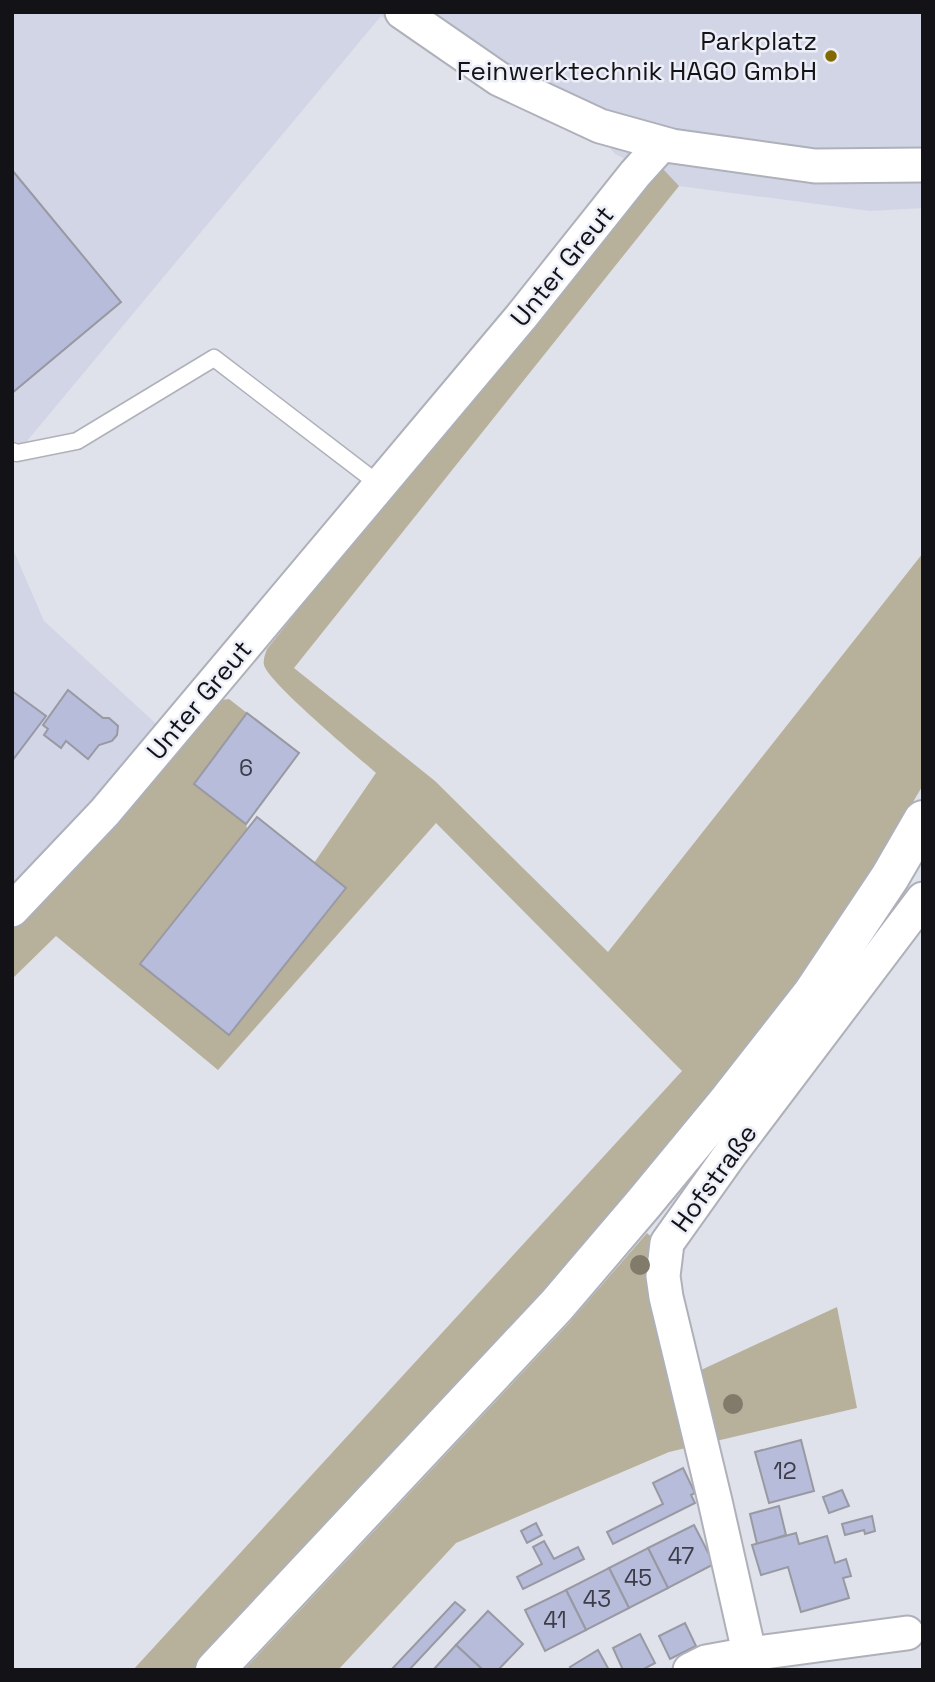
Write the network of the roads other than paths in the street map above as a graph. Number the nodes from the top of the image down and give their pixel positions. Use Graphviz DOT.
graph roads {
  1 [pos="402,12"];
  2 [pos="662,144"];
  3 [pos="923,165"];
  4 [pos="12,451"];
  5 [pos="380,485"];
  6 [pos="923,820"];
  7 [pos="923,899"];
  8 [pos="12,910"];
  9 [pos="907,1633"];
  10 [pos="752,1662"];
  11 [pos="215,1670"];
  12 [pos="690,1670"];
  1 -- 2 [label="street"];
  2 -- 3 [label="street"];
  2 -- 5 [label="street, Unter Greut"];
  4 -- 5 [label="lane"];
  5 -- 8 [label="street, Unter Greut"];
  6 -- 11 [label="main road"];
  7 -- 10 [label="street, Hofstraße"];
  9 -- 10 [label="street"];
  10 -- 12 [label="street"];
}
